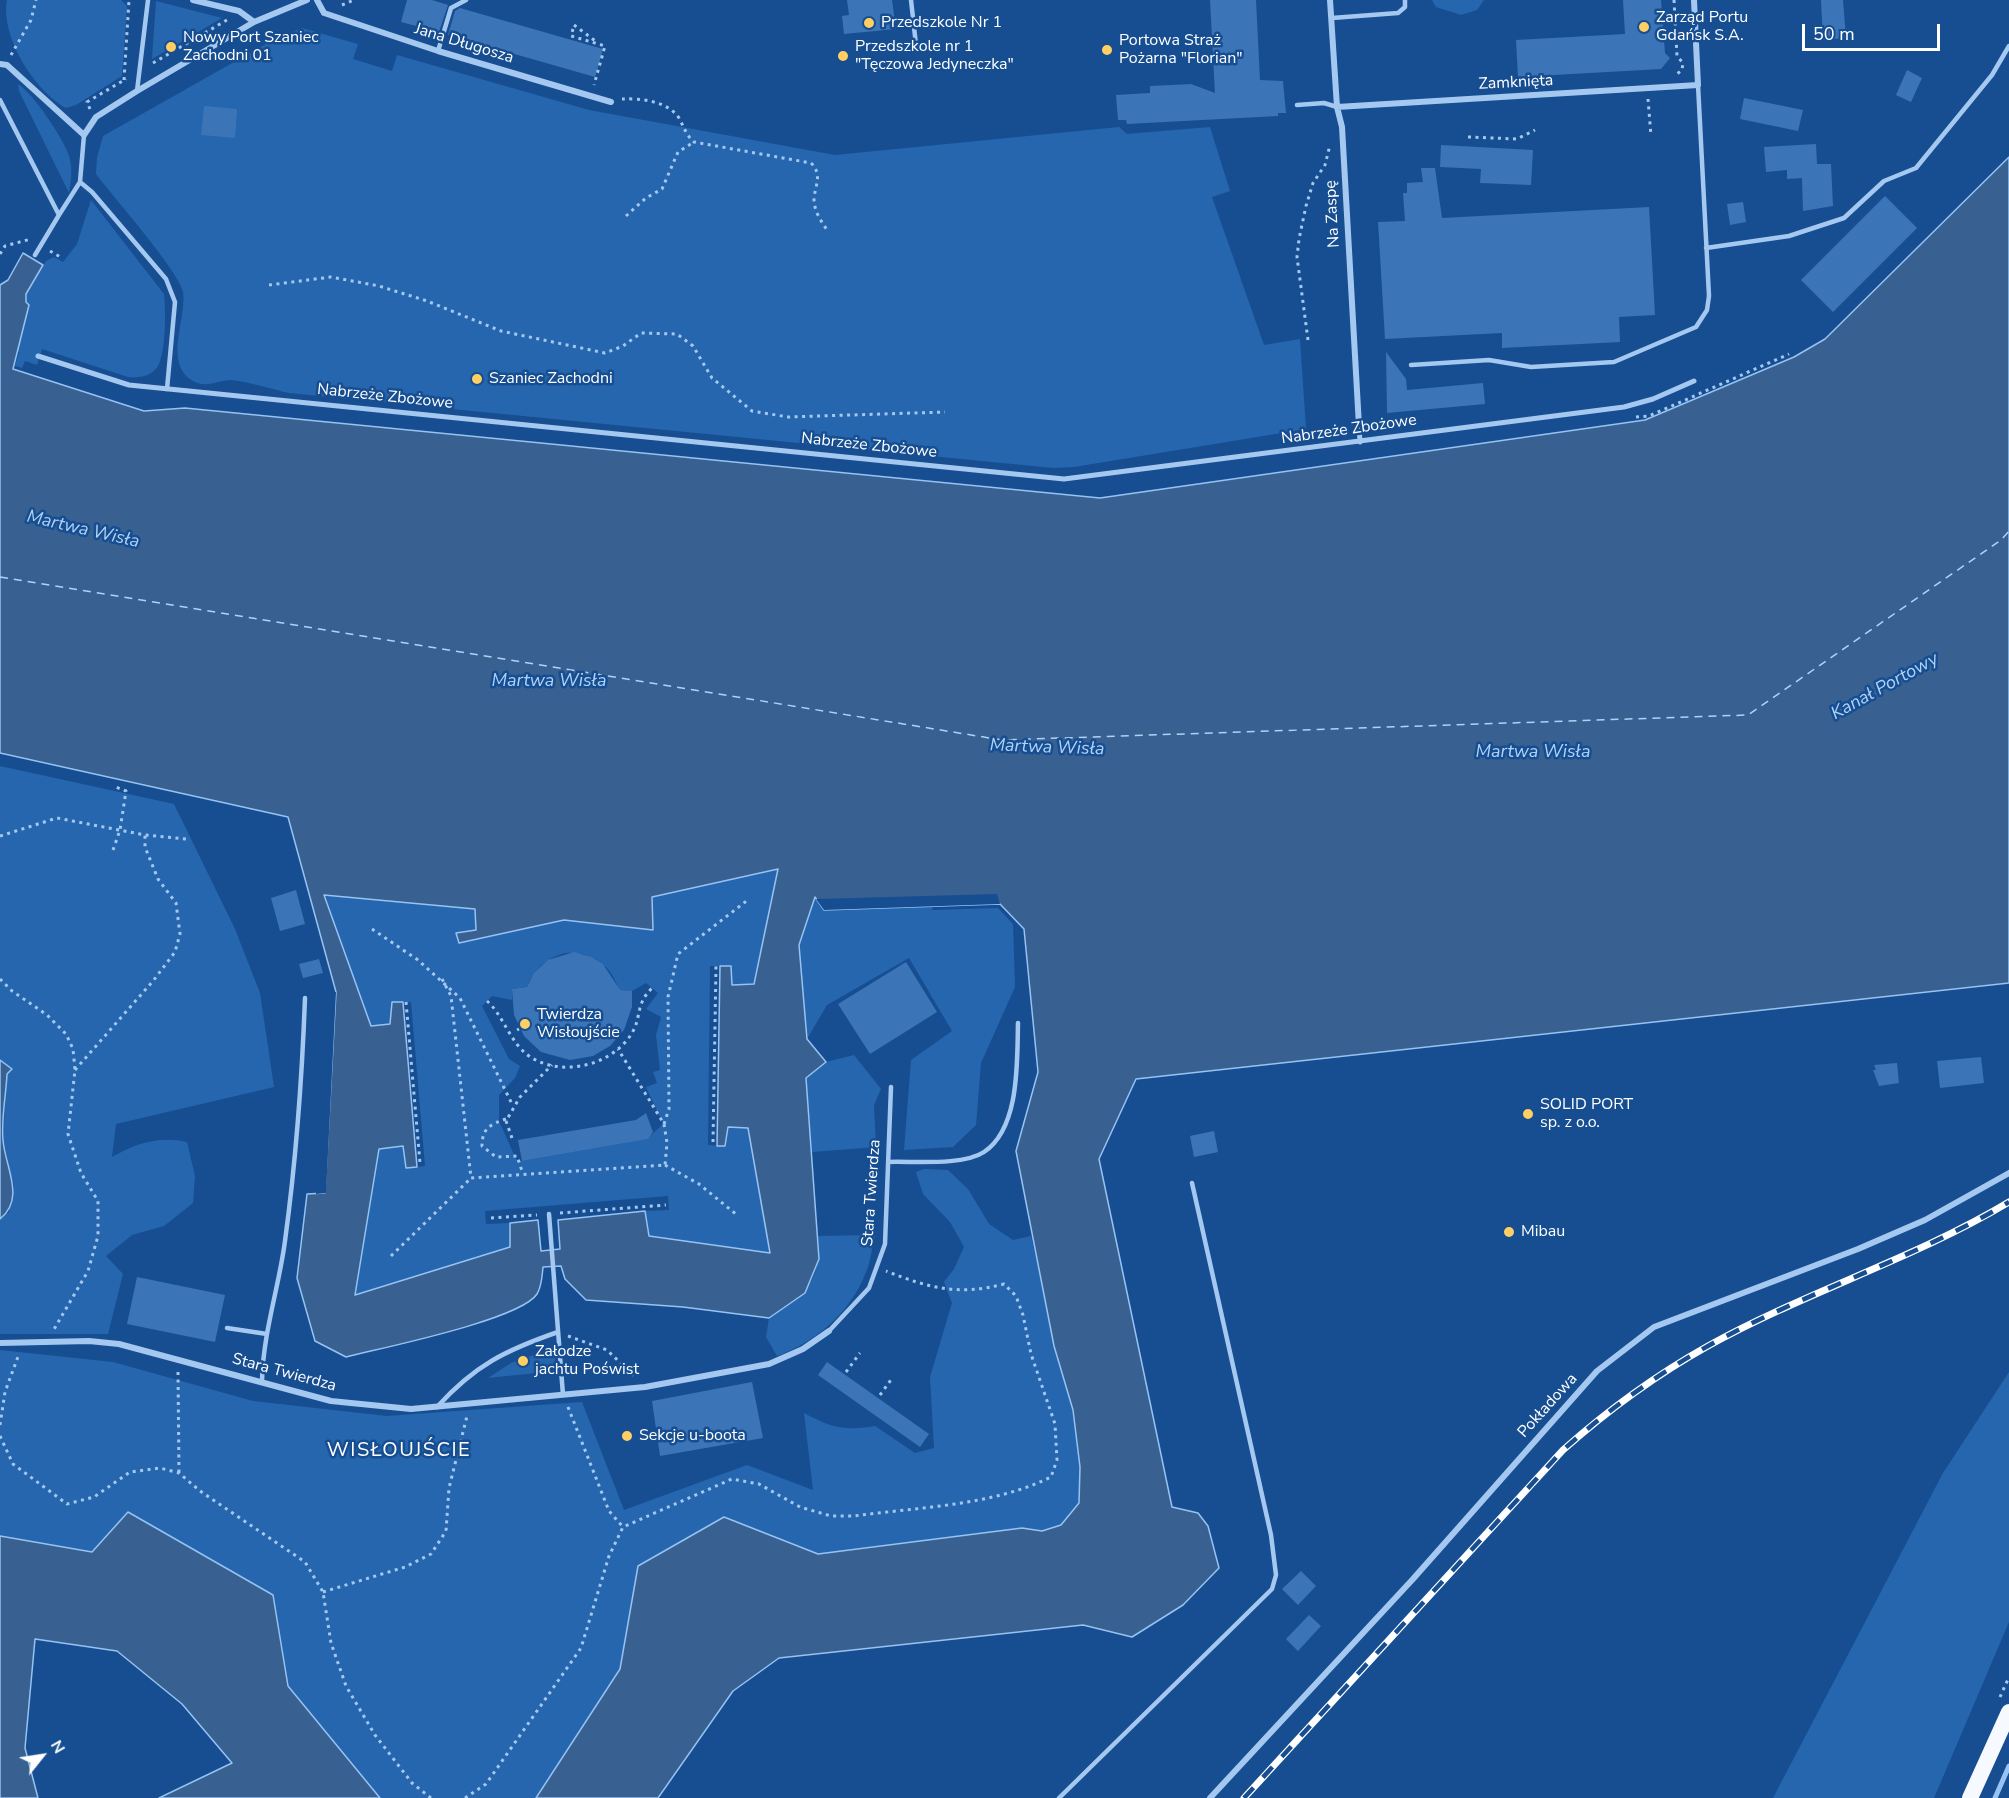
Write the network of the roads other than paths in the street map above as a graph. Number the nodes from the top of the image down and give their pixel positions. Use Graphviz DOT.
graph roads {
  1 [pos="148,0"];
  2 [pos="193,0"];
  3 [pos="307,0"];
  4 [pos="317,0"];
  5 [pos="466,0"];
  6 [pos="911,0"];
  7 [pos="1330,0"];
  8 [pos="1405,0"];
  9 [pos="1694,0"];
  10 [pos="1332,18"];
  11 [pos="254,22"];
  12 [pos="916,45"];
  13 [pos="2009,46"];
  14 [pos="438,51"];
  15 [pos="4,64"];
  16 [pos="1698,85"];
  17 [pos="137,91"];
  18 [pos="0,100"];
  19 [pos="611,102"];
  20 [pos="1297,105"];
  21 [pos="1337,107"];
  22 [pos="84,135"];
  23 [pos="80,182"];
  24 [pos="59,215"];
  25 [pos="1707,248"];
  26 [pos="35,255"];
  27 [pos="38,356"];
  28 [pos="1411,365"];
  29 [pos="1694,381"];
  30 [pos="167,389"];
  31 [pos="1359,426"];
  32 [pos="1360,442"];
  33 [pos="305,998"];
  34 [pos="1018,1023"];
  35 [pos="891,1087"];
  36 [pos="888,1162"];
  37 [pos="2009,1173"];
  38 [pos="1192,1183"];
  39 [pos="552,1214"];
  40 [pos="227,1328"];
  41 [pos="829,1331"];
  42 [pos="558,1332"];
  43 [pos="267,1334"];
  44 [pos="0,1343"];
  45 [pos="262,1381"];
  46 [pos="563,1395"];
  47 [pos="438,1407"];
  48 [pos="2009,1712"];
  49 [pos="1059,1798"];
  50 [pos="1210,1798"];
  51 [pos="1970,1798"];
  1 -- 17 [label="lane"];
  2 -- 11 [label="street"];
  3 -- 11 [label="street"];
  4 -- 14 [label="street, Jana Długosza"];
  5 -- 14 [label="lane"];
  6 -- 12 [label="lane"];
  7 -- 10 [label="street, Na Zaspę"];
  8 -- 10 [label="lane"];
  9 -- 16 [label="street"];
  10 -- 21 [label="street, Na Zaspę"];
  11 -- 17 [label="street"];
  13 -- 25 [label="lane"];
  14 -- 19 [label="street, Jana Długosza"];
  15 -- 22 [label="street"];
  16 -- 21 [label="street, Zamknięta"];
  16 -- 25 [label="lane"];
  17 -- 22 [label="street"];
  18 -- 24 [label="lane"];
  20 -- 21 [label="lane"];
  21 -- 31 [label="street, Na Zaspę"];
  22 -- 23 [label="lane"];
  23 -- 24 [label="lane"];
  23 -- 30 [label="lane"];
  24 -- 26 [label="lane"];
  25 -- 28 [label="lane"];
  27 -- 30 [label="street, Nabrzeże Zbożowe"];
  29 -- 32 [label="street, Nabrzeże Zbożowe"];
  30 -- 32 [label="street, Nabrzeże Zbożowe"];
  31 -- 32 [label="street"];
  33 -- 43 [label="lane"];
  34 -- 36 [label="lane"];
  35 -- 36 [label="lane, Stara Twierdza"];
  36 -- 41 [label="lane, Stara Twierdza"];
  37 -- 50 [label="street, Pokładowa"];
  38 -- 49 [label="lane"];
  39 -- 42 [label="lane"];
  40 -- 43 [label="lane"];
  41 -- 46 [label="street, Stara Twierdza"];
  42 -- 46 [label="lane"];
  42 -- 47 [label="lane"];
  43 -- 45 [label="lane"];
  44 -- 45 [label="street, Stara Twierdza"];
  45 -- 47 [label="street, Stara Twierdza"];
  46 -- 47 [label="street, Stara Twierdza"];
  48 -- 51 [label="highway"];
}
